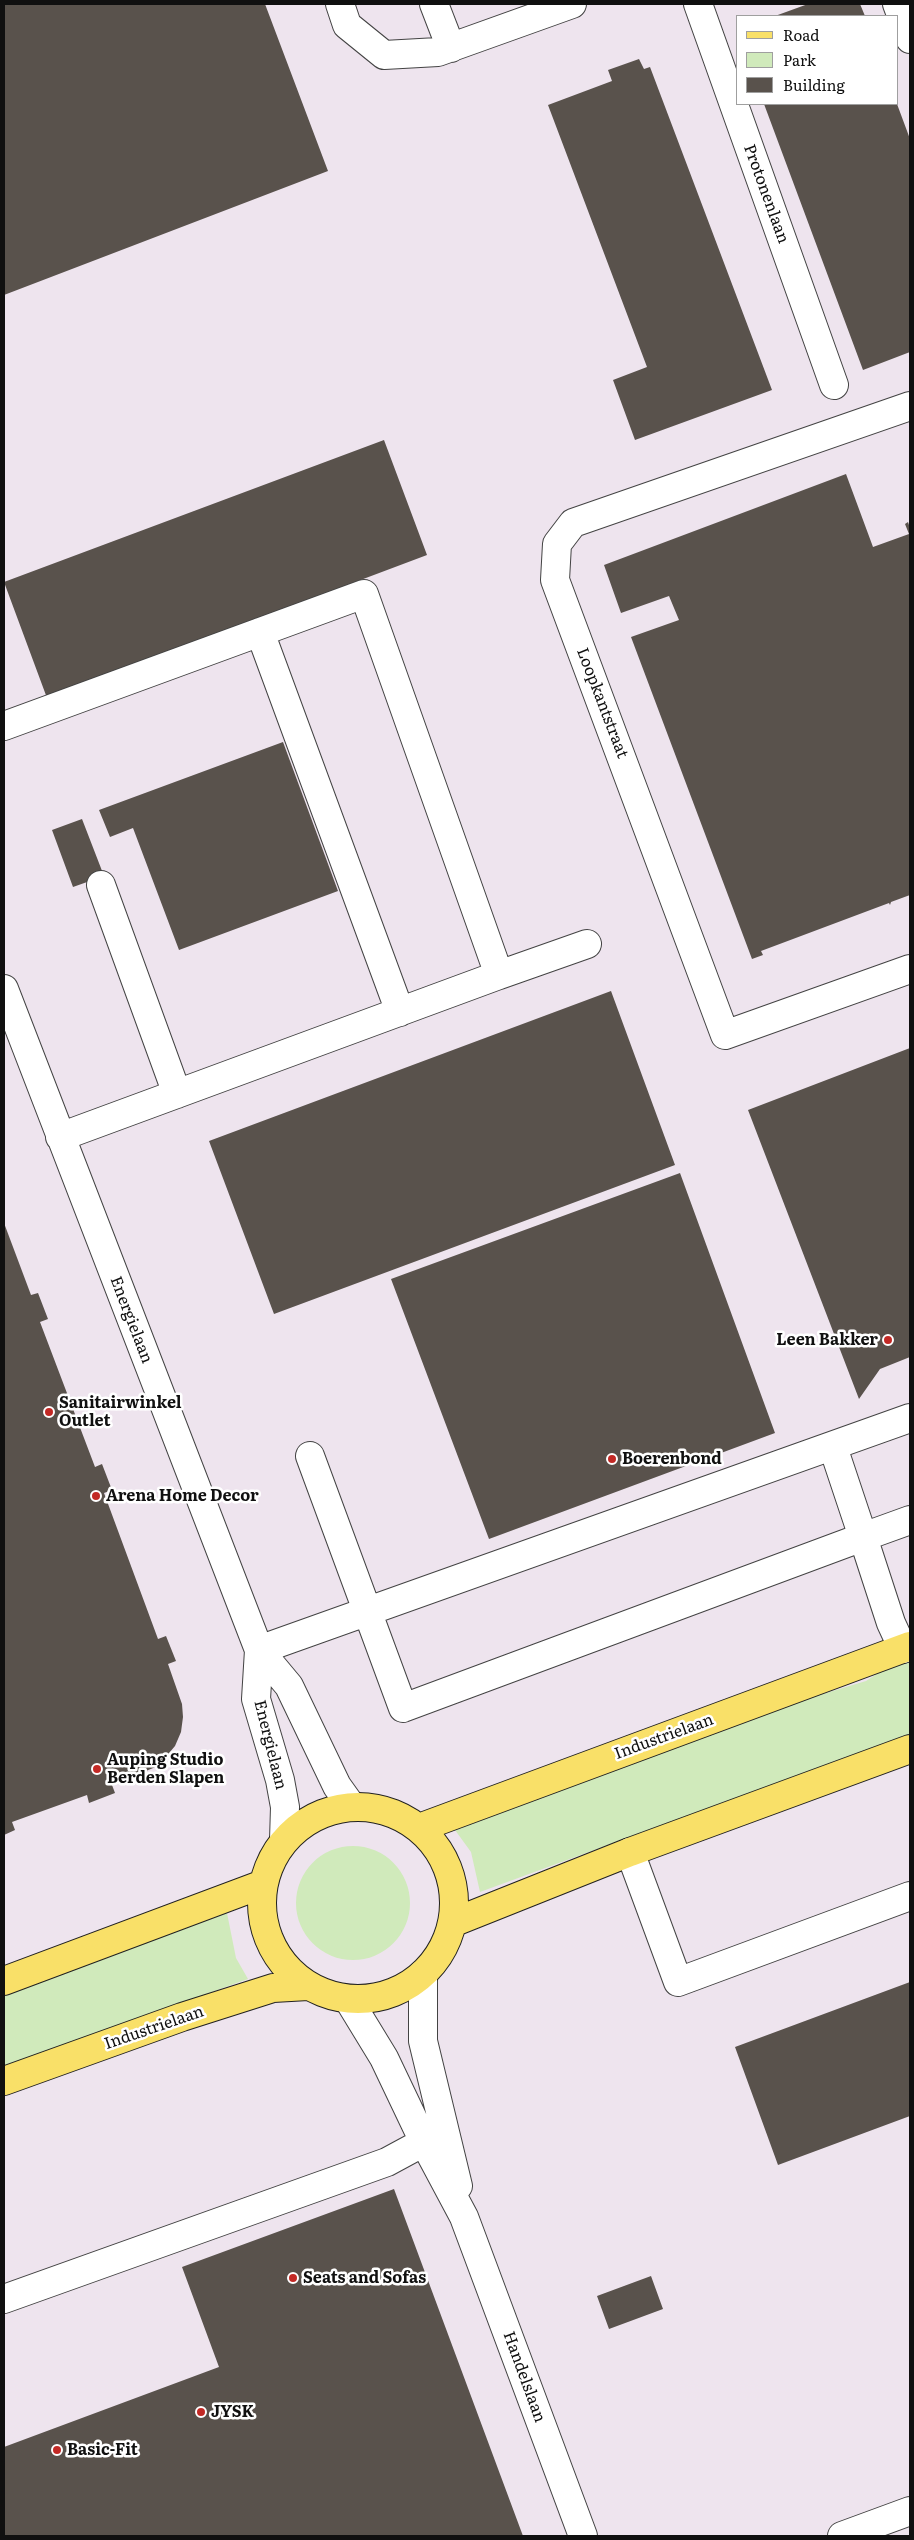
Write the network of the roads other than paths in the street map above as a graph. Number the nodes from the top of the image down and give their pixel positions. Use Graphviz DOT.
graph roads {
  1 [pos="340,4"];
  2 [pos="434,4"];
  3 [pos="572,4"];
  4 [pos="698,4"];
  5 [pos="897,4"];
  6 [pos="910,39"];
  7 [pos="451,48"];
  8 [pos="834,385"];
  9 [pos="910,406"];
  10 [pos="260,632"];
  11 [pos="4,726"];
  12 [pos="101,886"];
  13 [pos="587,944"];
  14 [pos="910,969"];
  15 [pos="499,976"];
  16 [pos="4,989"];
  17 [pos="400,1012"];
  18 [pos="177,1094"];
  19 [pos="60,1137"];
  20 [pos="910,1418"];
  21 [pos="833,1446"];
  22 [pos="310,1456"];
  23 [pos="910,1520"];
  24 [pos="863,1537"];
  25 [pos="367,1611"];
  26 [pos="907,1648"];
  27 [pos="258,1650"];
  28 [pos="910,1749"];
  29 [pos="352,1807"];
  30 [pos="419,1828"];
  31 [pos="284,1840"];
  32 [pos="630,1852"];
  33 [pos="263,1884"];
  34 [pos="910,1896"];
  35 [pos="452,1923"];
  36 [pos="423,1974"];
  37 [pos="4,1981"];
  38 [pos="308,1986"];
  39 [pos="348,1999"];
  40 [pos="4,2081"];
  41 [pos="424,2142"];
  42 [pos="464,2217"];
  43 [pos="4,2298"];
  44 [pos="910,2511"];
  45 [pos="583,2536"];
  46 [pos="842,2536"];
  1 -- 7 [label="street"];
  2 -- 7 [label="street"];
  3 -- 7 [label="street"];
  4 -- 8 [label="street, Protonenlaan"];
  5 -- 6 [label="street"];
  9 -- 14 [label="street, Loopkantstraat"];
  10 -- 11 [label="street"];
  10 -- 15 [label="street"];
  10 -- 17 [label="street"];
  12 -- 18 [label="street"];
  13 -- 15 [label="street"];
  15 -- 17 [label="street"];
  16 -- 19 [label="street, Energielaan"];
  17 -- 18 [label="street"];
  18 -- 19 [label="street"];
  19 -- 27 [label="street, Energielaan"];
  20 -- 21 [label="street"];
  21 -- 24 [label="street"];
  21 -- 25 [label="street"];
  22 -- 25 [label="street"];
  23 -- 24 [label="street"];
  24 -- 25 [label="street"];
  24 -- 26 [label="street"];
  25 -- 27 [label="street"];
  26 -- 30 [label="main road, Industrielaan"];
  27 -- 29 [label="street, Energielaan"];
  27 -- 31 [label="street, Energielaan"];
  28 -- 32 [label="main road"];
  29 -- 30 [label="main road"];
  29 -- 31 [label="main road"];
  30 -- 35 [label="main road"];
  31 -- 33 [label="main road"];
  32 -- 34 [label="street"];
  32 -- 35 [label="main road"];
  33 -- 37 [label="main road"];
  33 -- 38 [label="main road"];
  35 -- 36 [label="main road"];
  36 -- 39 [label="main road"];
  36 -- 42 [label="street, Handelslaan"];
  38 -- 39 [label="main road"];
  38 -- 40 [label="main road, Industrielaan"];
  39 -- 41 [label="street, Handelslaan"];
  41 -- 42 [label="street, Handelslaan"];
  41 -- 43 [label="street"];
  42 -- 45 [label="street, Handelslaan"];
  44 -- 46 [label="street"];
}
